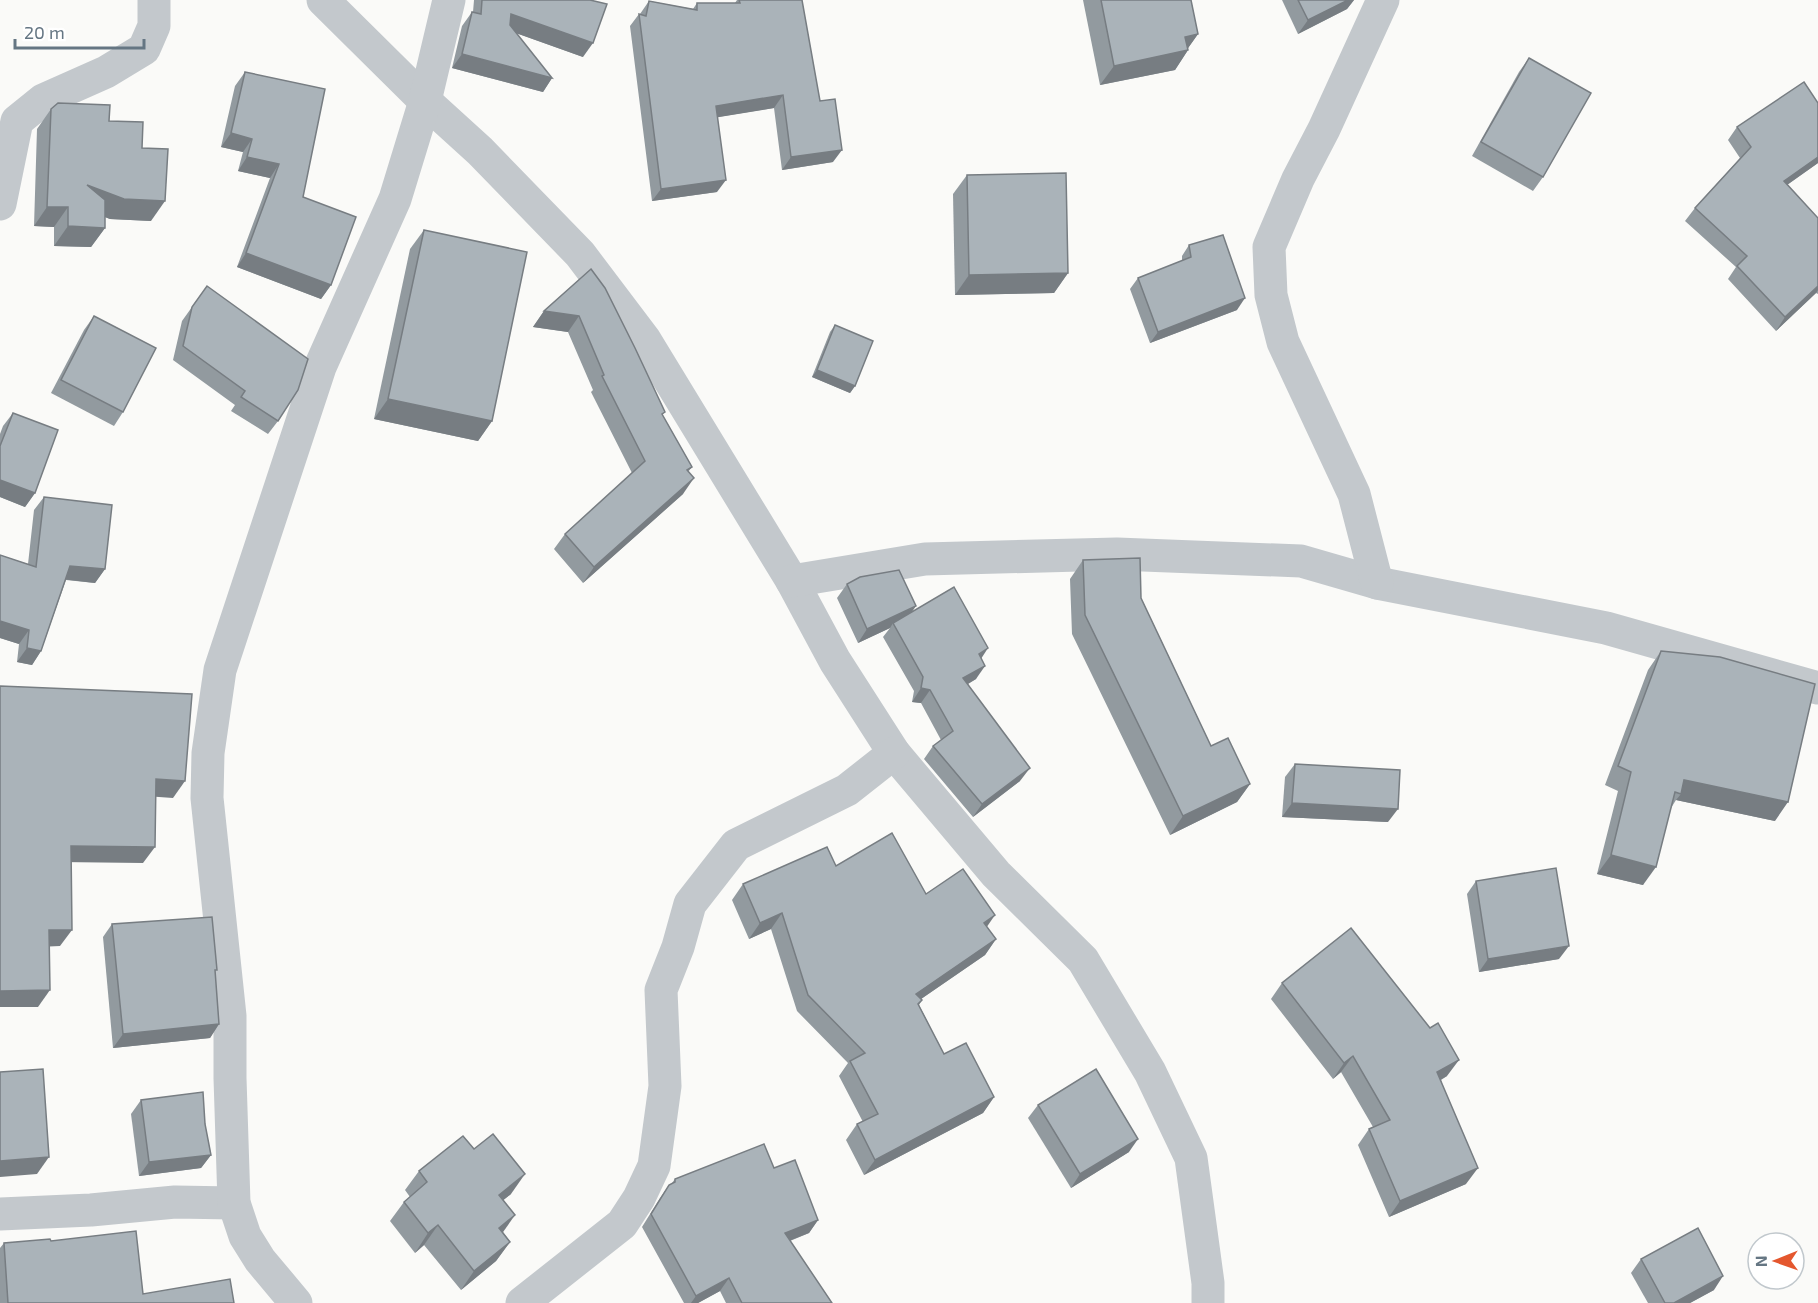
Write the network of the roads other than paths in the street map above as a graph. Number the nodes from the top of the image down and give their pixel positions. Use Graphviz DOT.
graph roads {
  1 [pos="154,0"];
  2 [pos="322,0"];
  3 [pos="449,0"];
  4 [pos="1383,0"];
  5 [pos="425,101"];
  6 [pos="0,204"];
  7 [pos="792,581"];
  8 [pos="1377,583"];
  9 [pos="1818,688"];
  10 [pos="894,753"];
  11 [pos="234,1203"];
  12 [pos="0,1214"];
  13 [pos="296,1303"];
  14 [pos="522,1303"];
  15 [pos="1208,1303"];
  1 -- 6 [label="street"];
  2 -- 5 [label="street"];
  3 -- 5 [label="street"];
  4 -- 8 [label="street"];
  5 -- 7 [label="street"];
  5 -- 11 [label="street"];
  7 -- 8 [label="street"];
  7 -- 10 [label="street"];
  8 -- 9 [label="street"];
  10 -- 14 [label="street"];
  10 -- 15 [label="street"];
  11 -- 12 [label="street"];
  11 -- 13 [label="street"];
}
